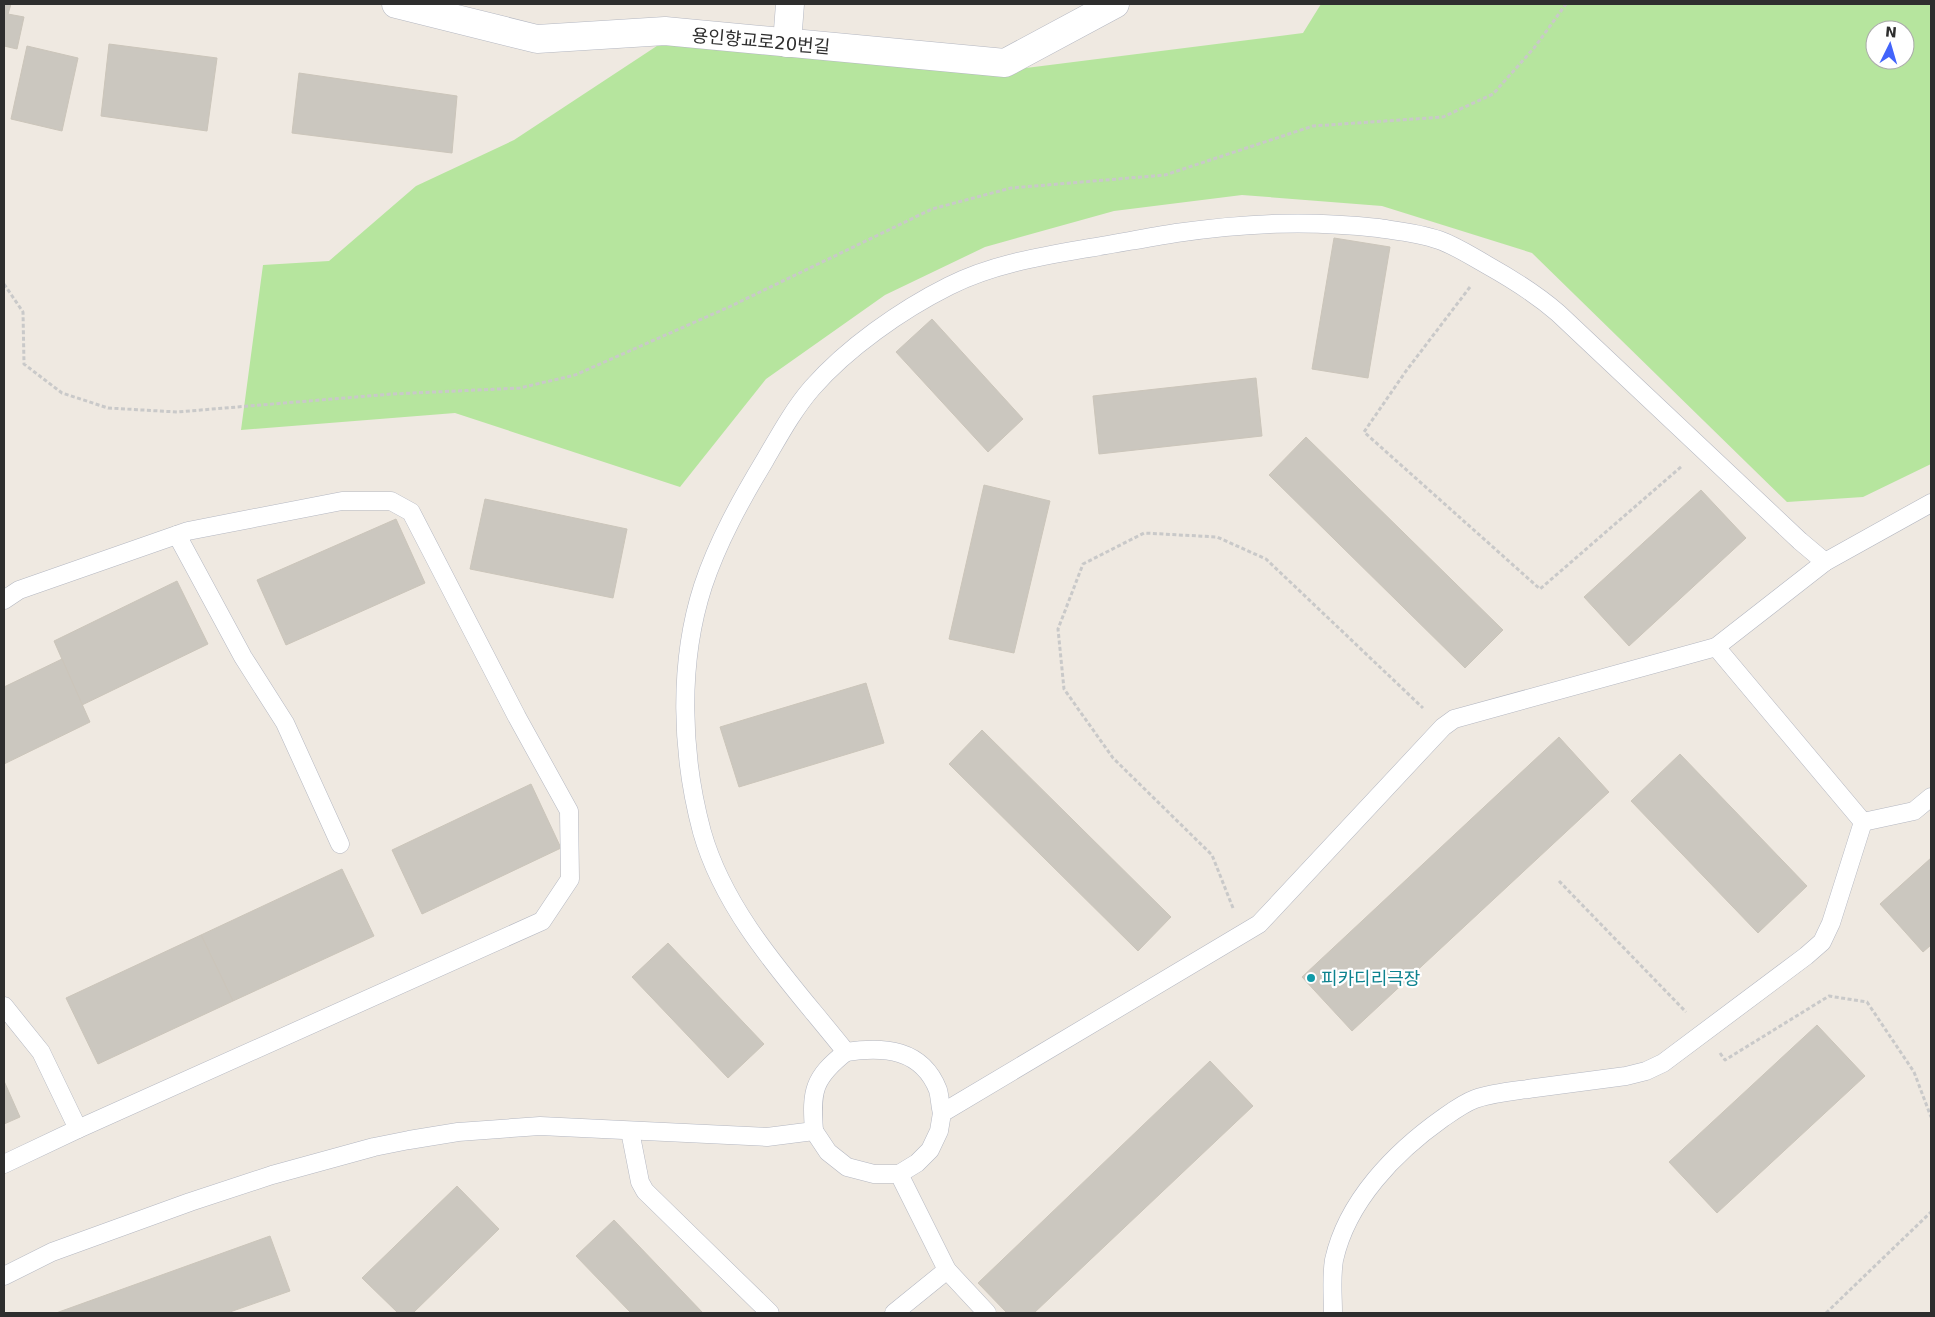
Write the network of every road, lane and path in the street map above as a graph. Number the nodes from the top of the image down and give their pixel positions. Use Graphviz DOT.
graph roads {
  1 [pos="396,4"];
  2 [pos="790,4"];
  3 [pos="1115,4"];
  4 [pos="1566,4"];
  5 [pos="787,43"];
  6 [pos="1487,265"];
  7 [pos="4,284"];
  8 [pos="1702,449"];
  9 [pos="1931,503"];
  10 [pos="177,535"];
  11 [pos="1825,562"];
  12 [pos="4,600"];
  13 [pos="1716,647"];
  14 [pos="1443,727"];
  15 [pos="1931,797"];
  16 [pos="1864,822"];
  17 [pos="340,844"];
  18 [pos="1559,881"];
  19 [pos="1243,935"];
  20 [pos="4,1006"];
  21 [pos="1704,1031"];
  22 [pos="846,1052"];
  23 [pos="942,1113"];
  24 [pos="1931,1117"];
  25 [pos="78,1129"];
  26 [pos="630,1131"];
  27 [pos="814,1131"];
  28 [pos="4,1164"];
  29 [pos="899,1174"];
  30 [pos="1931,1212"];
  31 [pos="947,1270"];
  32 [pos="4,1276"];
  33 [pos="770,1313"];
  34 [pos="894,1313"];
  35 [pos="988,1313"];
  36 [pos="1333,1313"];
  37 [pos="1826,1313"];
  1 -- 5 [label="street, 용인향교로20번길"];
  2 -- 5 [label="street"];
  3 -- 5 [label="street, 용인향교로20번길"];
  4 -- 7 [label="path"];
  6 -- 8 [label="lane"];
  6 -- 8 [label="path"];
  6 -- 22 [label="lane"];
  8 -- 11 [label="lane"];
  9 -- 11 [label="lane"];
  10 -- 12 [label="lane"];
  10 -- 17 [label="lane"];
  10 -- 25 [label="lane"];
  11 -- 13 [label="lane"];
  13 -- 14 [label="lane"];
  13 -- 16 [label="lane"];
  14 -- 19 [label="lane"];
  14 -- 19 [label="path"];
  15 -- 16 [label="lane"];
  16 -- 21 [label="lane"];
  18 -- 21 [label="path"];
  19 -- 23 [label="lane"];
  20 -- 25 [label="lane"];
  21 -- 24 [label="path"];
  21 -- 36 [label="lane"];
  22 -- 23 [label="lane"];
  22 -- 27 [label="lane"];
  23 -- 29 [label="lane"];
  25 -- 28 [label="lane"];
  26 -- 27 [label="lane"];
  26 -- 32 [label="lane"];
  26 -- 33 [label="lane"];
  27 -- 29 [label="lane"];
  29 -- 31 [label="lane"];
  30 -- 37 [label="path"];
  31 -- 34 [label="lane"];
  31 -- 35 [label="lane"];
}
